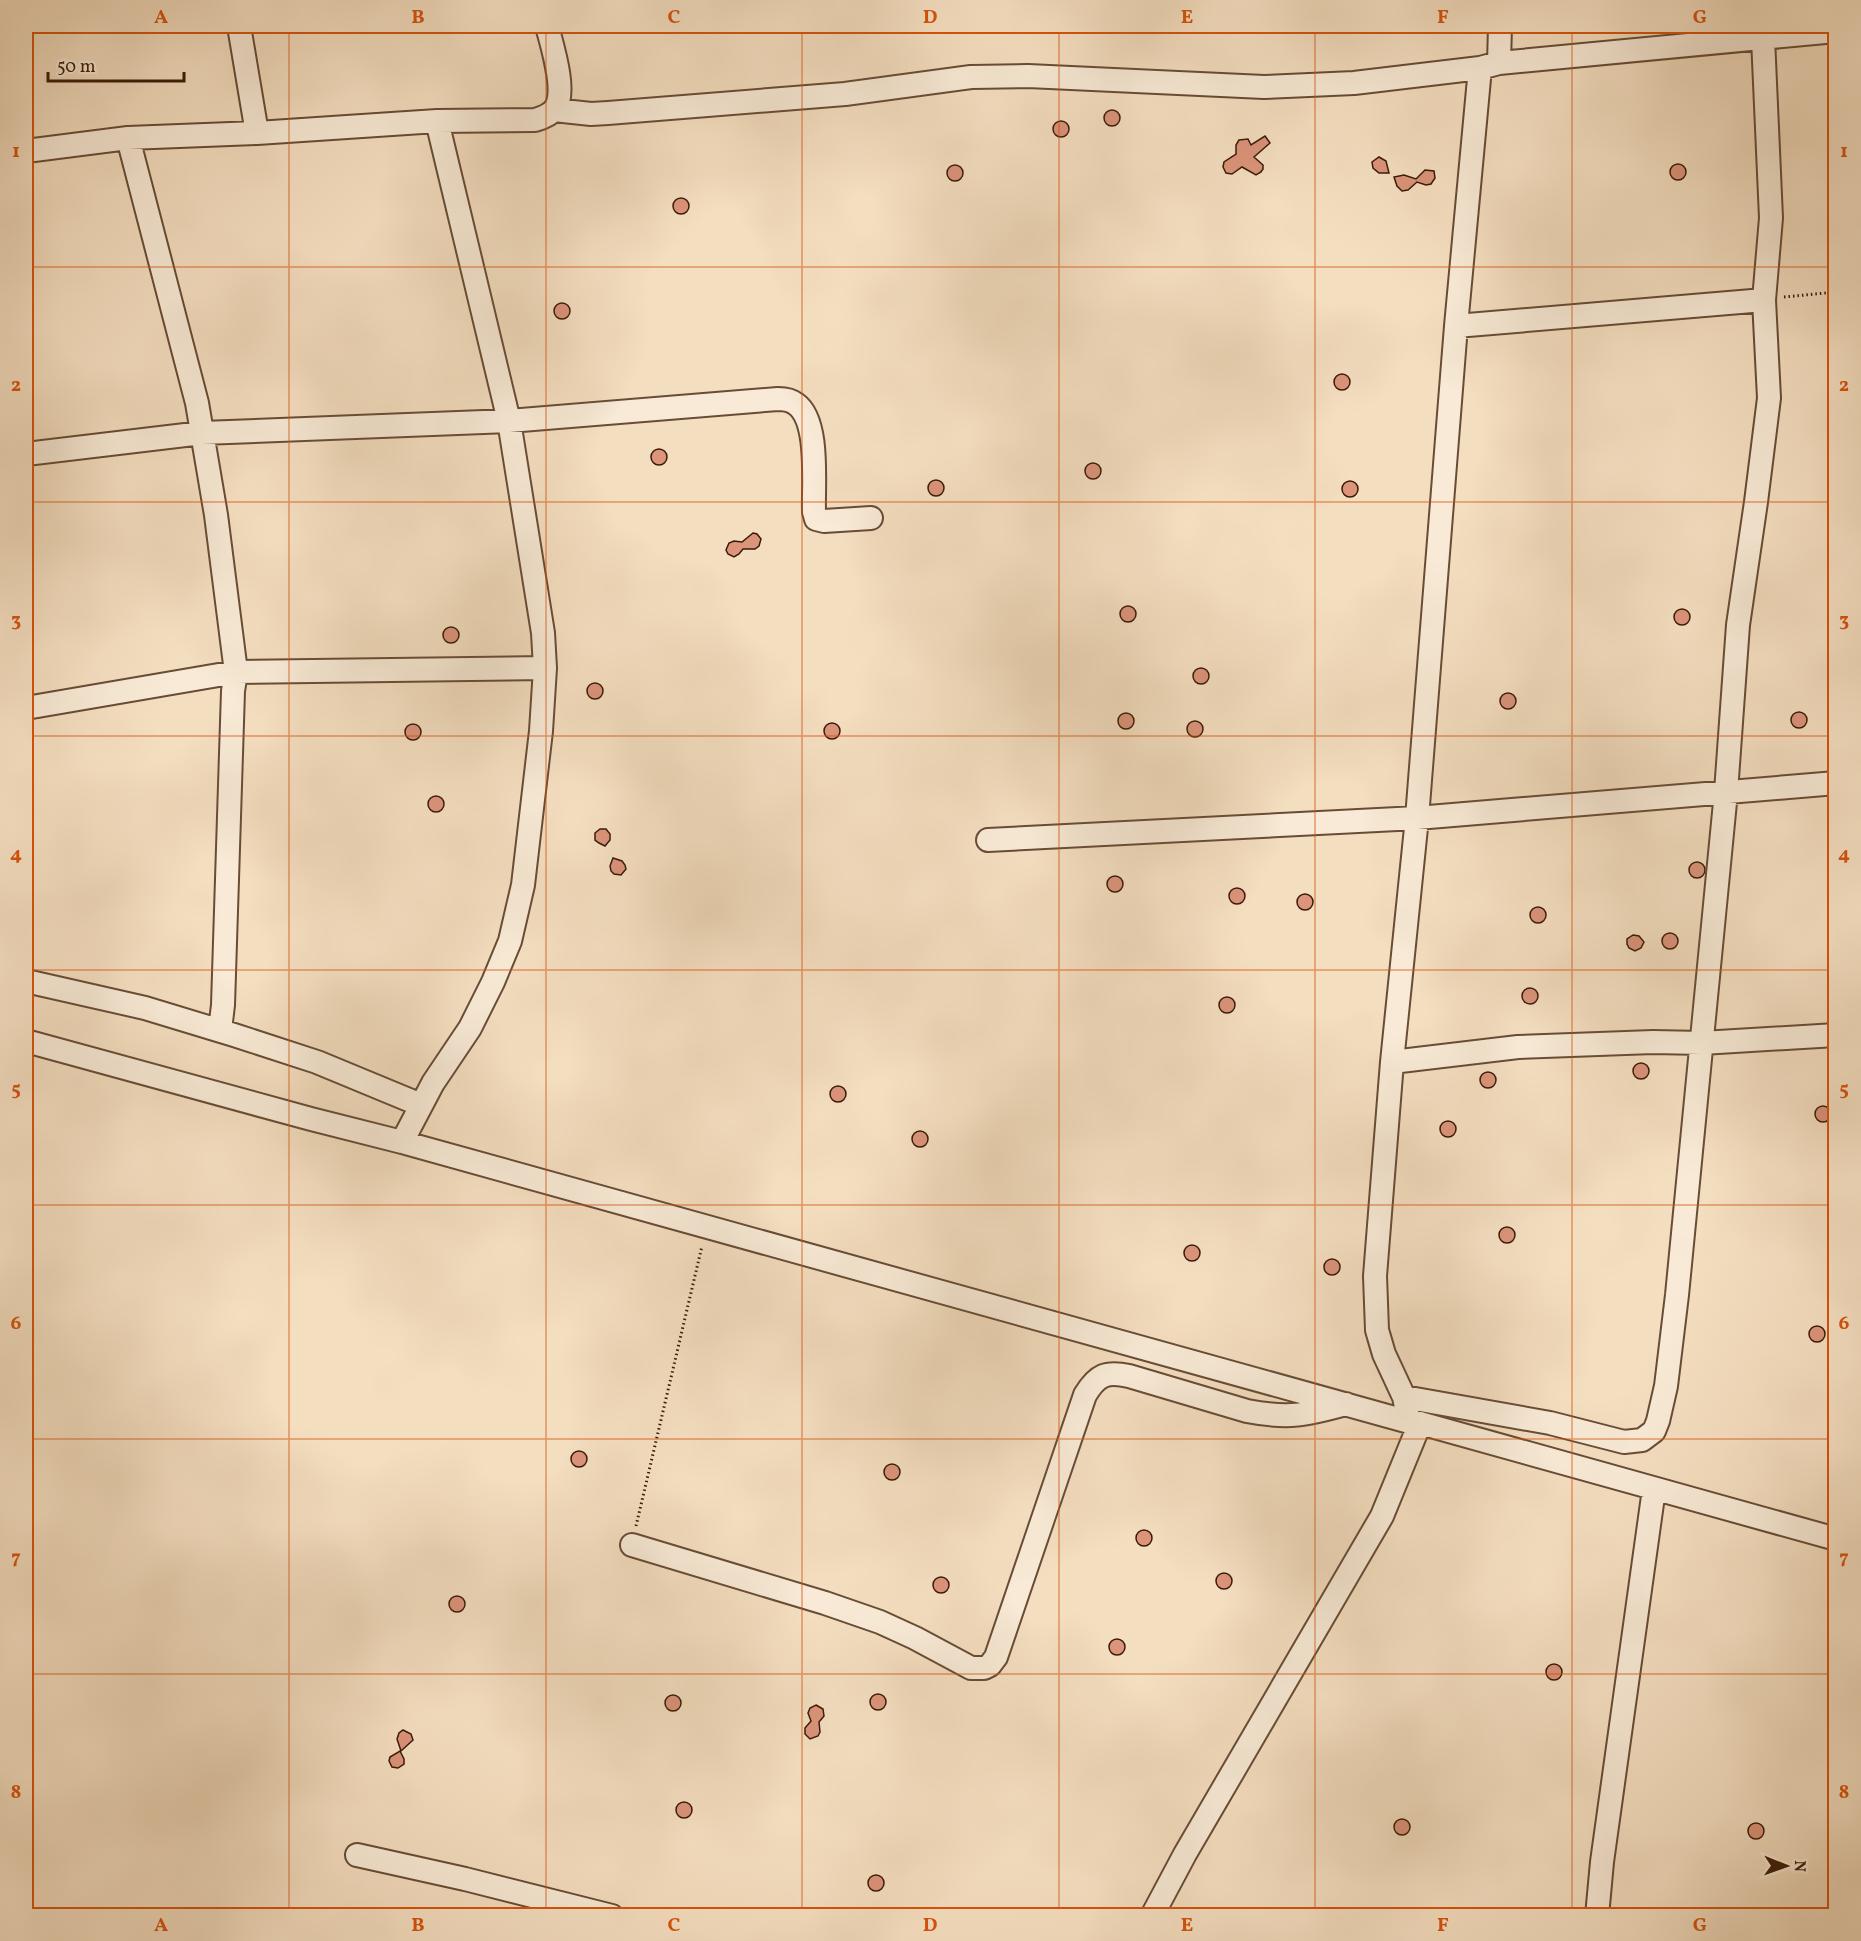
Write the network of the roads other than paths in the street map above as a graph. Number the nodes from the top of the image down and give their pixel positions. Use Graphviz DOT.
graph roads {
  1 [pos="239,26"];
  2 [pos="548,26"];
  3 [pos="1500,26"];
  4 [pos="1836,31"];
  5 [pos="1763,38"];
  6 [pos="1490,66"];
  7 [pos="554,110"];
  8 [pos="437,121"];
  9 [pos="257,133"];
  10 [pos="128,138"];
  11 [pos="26,151"];
  12 [pos="1764,300"];
  13 [pos="1456,326"];
  14 [pos="509,421"];
  15 [pos="202,433"];
  16 [pos="26,454"];
  17 [pos="871,518"];
  18 [pos="545,668"];
  19 [pos="236,672"];
  20 [pos="26,708"];
  21 [pos="1836,783"];
  22 [pos="1726,792"];
  23 [pos="1417,818"];
  24 [pos="988,840"];
  25 [pos="26,981"];
  26 [pos="220,1030"];
  27 [pos="1836,1035"];
  28 [pos="26,1041"];
  29 [pos="1702,1042"];
  30 [pos="1392,1062"];
  31 [pos="421,1105"];
  32 [pos="402,1142"];
  33 [pos="1404,1397"];
  34 [pos="1347,1404"];
  35 [pos="1415,1422"];
  36 [pos="1654,1489"];
  37 [pos="1836,1539"];
  38 [pos="632,1545"];
  39 [pos="357,1855"];
  40 [pos="612,1916"];
  41 [pos="1152,1916"];
  42 [pos="1598,1916"];
  1 -- 9 [label="street"];
  2 -- 7 [label="street"];
  3 -- 6 [label="street"];
  4 -- 5 [label="street"];
  5 -- 6 [label="street"];
  5 -- 12 [label="street"];
  6 -- 7 [label="street"];
  6 -- 13 [label="street"];
  7 -- 8 [label="street"];
  8 -- 9 [label="street"];
  8 -- 14 [label="street"];
  9 -- 10 [label="street"];
  10 -- 11 [label="street"];
  10 -- 15 [label="street"];
  12 -- 13 [label="street"];
  12 -- 22 [label="street"];
  13 -- 23 [label="street"];
  14 -- 15 [label="street"];
  14 -- 17 [label="street"];
  14 -- 18 [label="street"];
  15 -- 16 [label="street"];
  15 -- 19 [label="street"];
  18 -- 19 [label="street"];
  18 -- 31 [label="street"];
  19 -- 20 [label="street"];
  19 -- 26 [label="street"];
  21 -- 22 [label="street"];
  22 -- 23 [label="street"];
  22 -- 29 [label="street"];
  23 -- 24 [label="street"];
  23 -- 30 [label="street"];
  25 -- 26 [label="street"];
  26 -- 31 [label="street"];
  27 -- 29 [label="street"];
  28 -- 32 [label="street"];
  29 -- 30 [label="street"];
  29 -- 33 [label="street"];
  30 -- 33 [label="street"];
  31 -- 32 [label="street"];
  32 -- 34 [label="street"];
  33 -- 35 [label="street"];
  34 -- 35 [label="street"];
  34 -- 38 [label="street"];
  35 -- 36 [label="street"];
  35 -- 41 [label="street"];
  36 -- 37 [label="street"];
  36 -- 42 [label="street"];
  39 -- 40 [label="street"];
}
